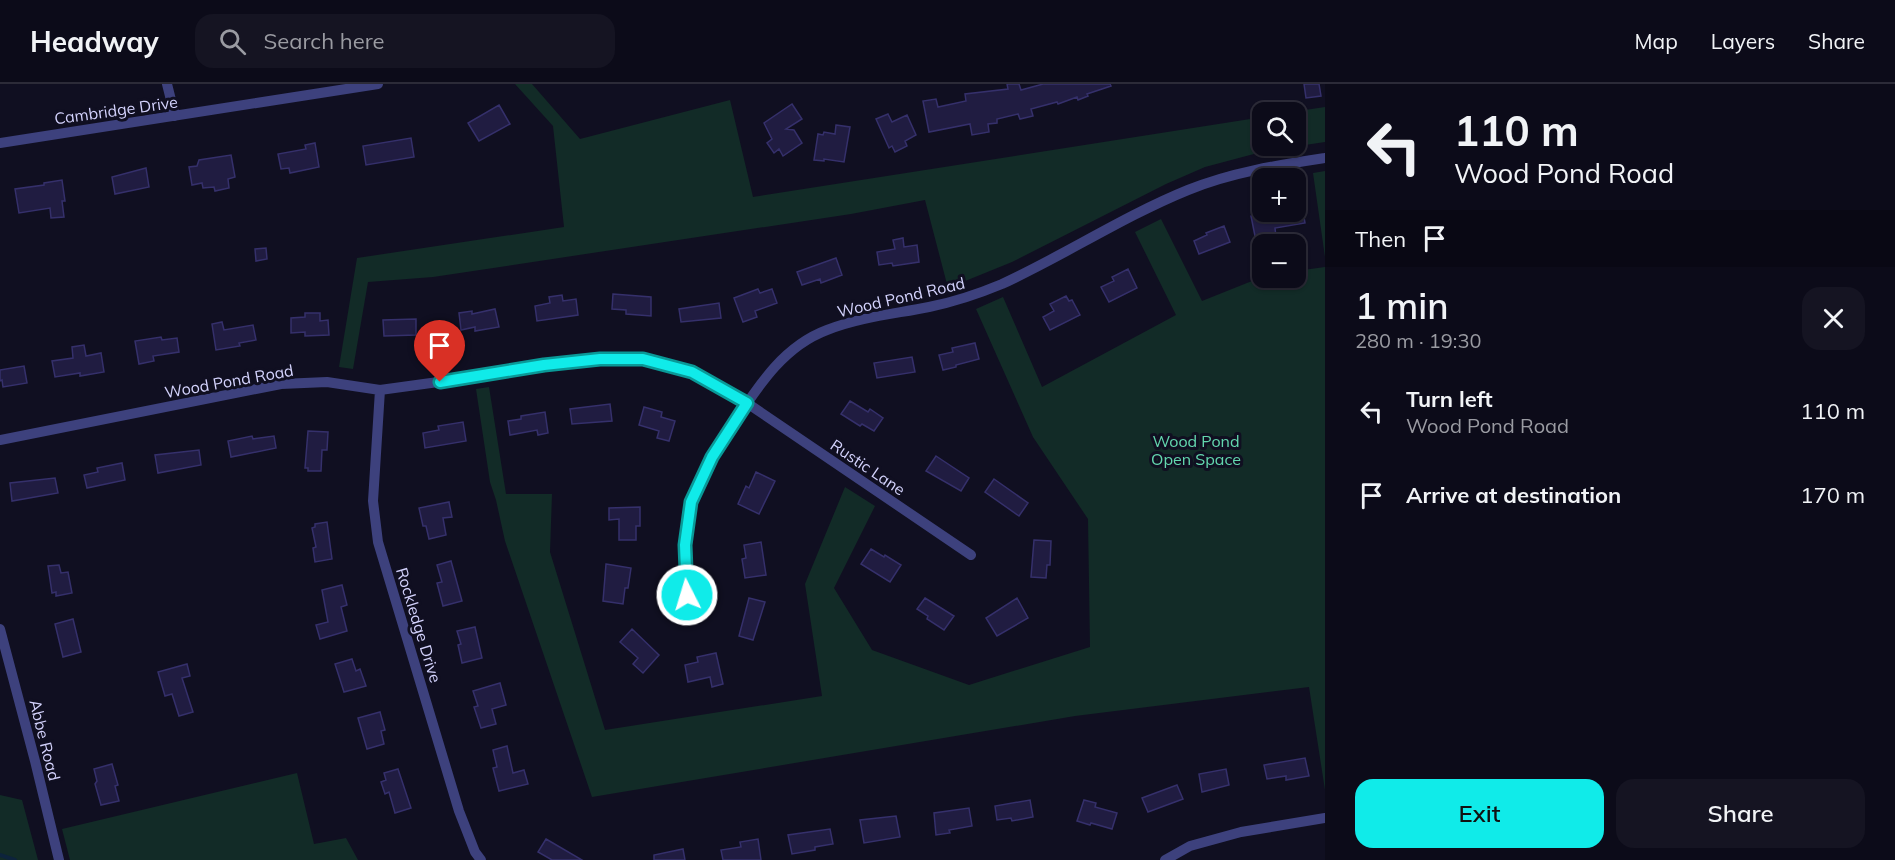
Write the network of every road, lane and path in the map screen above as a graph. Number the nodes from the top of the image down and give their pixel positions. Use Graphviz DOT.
graph roads {
  1 [pos="167,84"];
  2 [pos="378,84"];
  3 [pos="175,116"];
  4 [pos="0,143"];
  5 [pos="1325,158"];
  6 [pos="380,390"];
  7 [pos="747,403"];
  8 [pos="0,440"];
  9 [pos="971,555"];
  10 [pos="687,595"];
  11 [pos="0,629"];
  12 [pos="1325,818"];
  13 [pos="59,860"];
  14 [pos="481,860"];
  15 [pos="1165,860"];
  1 -- 3 [label="street"];
  2 -- 3 [label="street, Cambridge Drive"];
  3 -- 4 [label="street, Cambridge Drive"];
  5 -- 7 [label="street, Wood Pond Road"];
  6 -- 7 [label="street, Wood Pond Road"];
  6 -- 8 [label="street, Wood Pond Road"];
  6 -- 14 [label="street, Rockledge Drive"];
  7 -- 9 [label="street, Rustic Lane"];
  7 -- 10 [label="street"];
  11 -- 13 [label="street, Abbe Road"];
  12 -- 15 [label="street"];
}
